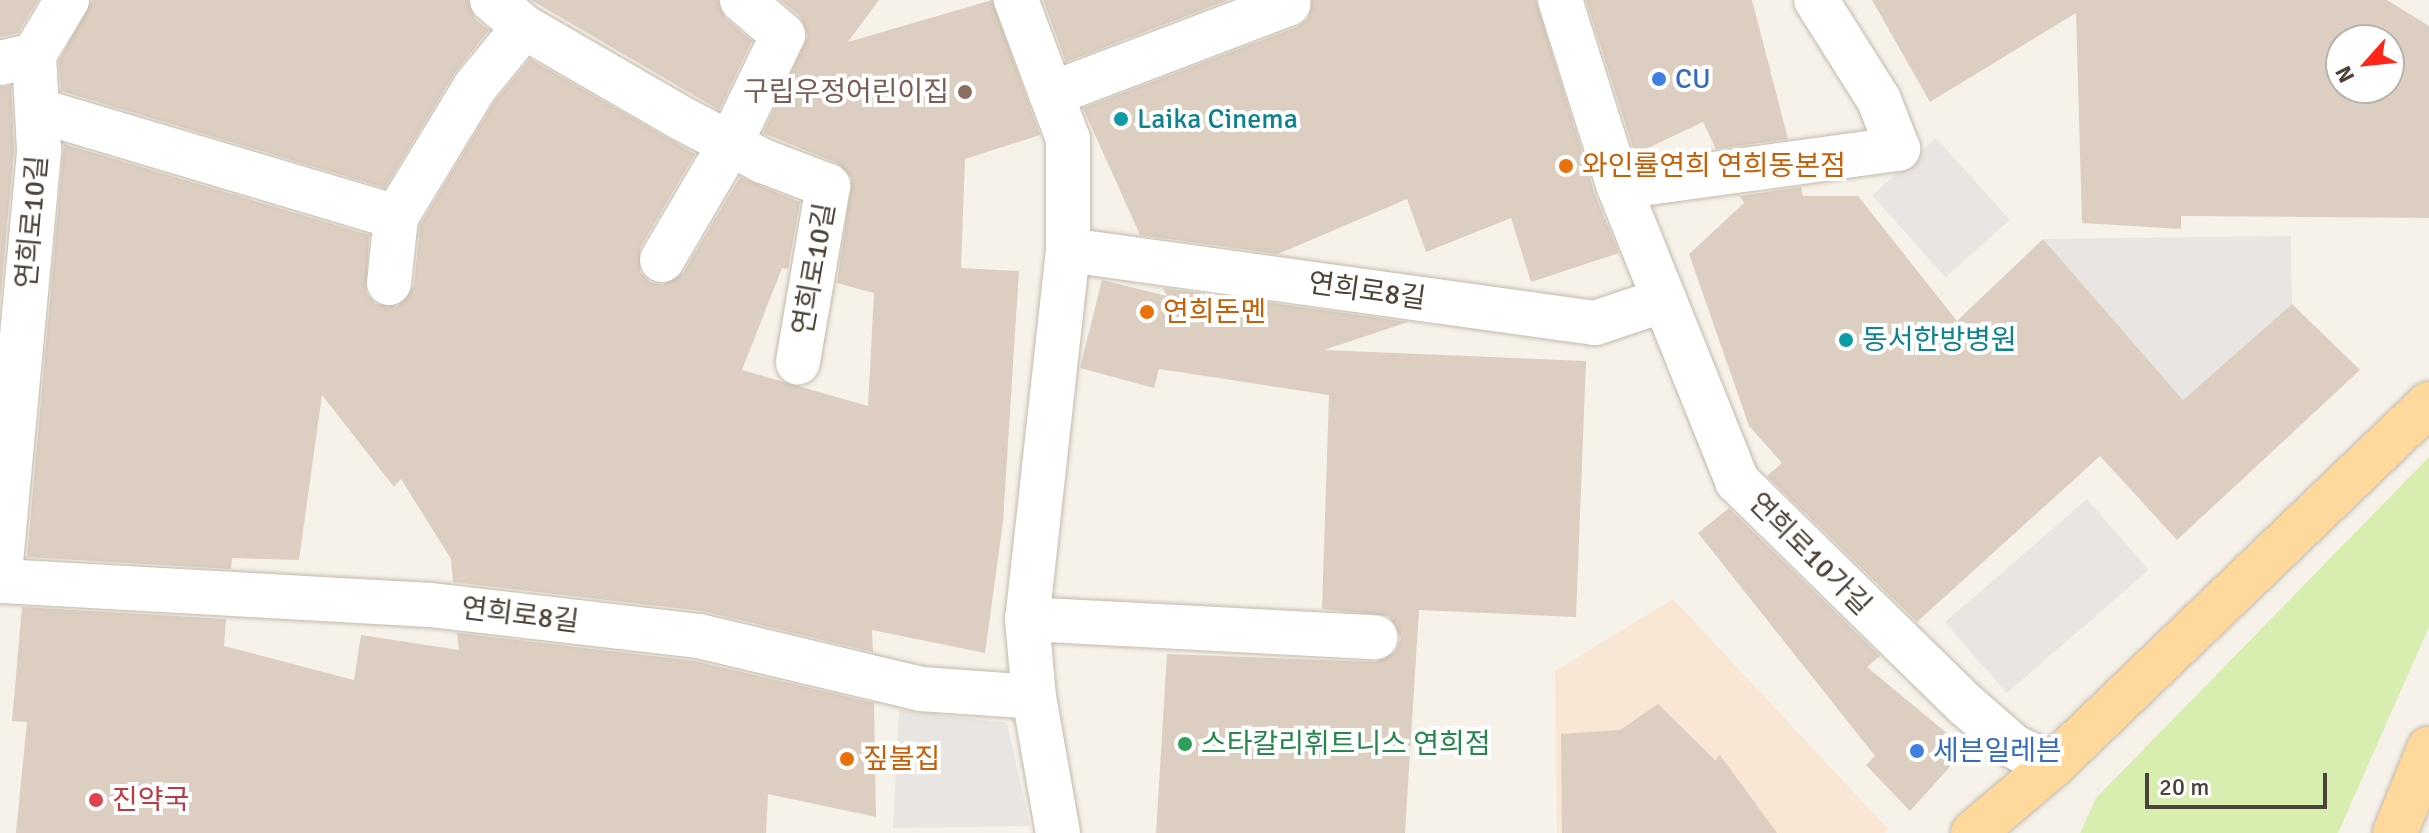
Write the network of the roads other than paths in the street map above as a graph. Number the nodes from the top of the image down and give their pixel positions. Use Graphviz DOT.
graph roads {
  1 [pos="67,0"];
  2 [pos="742,0"];
  3 [pos="1016,0"];
  4 [pos="1560,0"];
  5 [pos="1816,0"];
  6 [pos="1288,4"];
  7 [pos="508,14"];
  8 [pos="17,59"];
  9 [pos="1051,94"];
  10 [pos="37,110"];
  11 [pos="730,144"];
  12 [pos="1619,187"];
  13 [pos="396,217"];
  14 [pos="1068,250"];
  15 [pos="662,260"];
  16 [pos="389,283"];
  17 [pos="1664,300"];
  18 [pos="798,362"];
  19 [pos="2429,404"];
  20 [pos="0,573"];
  21 [pos="0,581"];
  22 [pos="1027,619"];
  23 [pos="1376,637"];
  24 [pos="1034,697"];
  25 [pos="2429,749"];
  26 [pos="2052,766"];
  27 [pos="1058,833"];
  28 [pos="1973,833"];
  29 [pos="2022,833"];
  30 [pos="2395,833"];
  1 -- 8 [label="street, 연희로10길"];
  2 -- 11 [label="street"];
  3 -- 9 [label="street"];
  4 -- 12 [label="street, 연희로10가길"];
  5 -- 12 [label="street"];
  6 -- 9 [label="street"];
  7 -- 11 [label="street, 연희로10길"];
  7 -- 13 [label="street, 연희로10길"];
  8 -- 10 [label="street, 연희로10길"];
  9 -- 14 [label="street"];
  10 -- 13 [label="street, 연희로10길"];
  10 -- 20 [label="street, 연희로10길"];
  11 -- 15 [label="street"];
  11 -- 18 [label="street, 연희로10길"];
  12 -- 17 [label="street, 연희로10가길"];
  13 -- 16 [label="street, 연희로10길"];
  14 -- 17 [label="street, 연희로8길"];
  14 -- 22 [label="street"];
  17 -- 26 [label="street, 연희로10가길"];
  19 -- 26 [label="main road"];
  21 -- 24 [label="street, 연희로8길"];
  22 -- 23 [label="street"];
  22 -- 24 [label="street"];
  24 -- 27 [label="street"];
  25 -- 30 [label="main road"];
  26 -- 28 [label="main road"];
  26 -- 29 [label="main road"];
}
